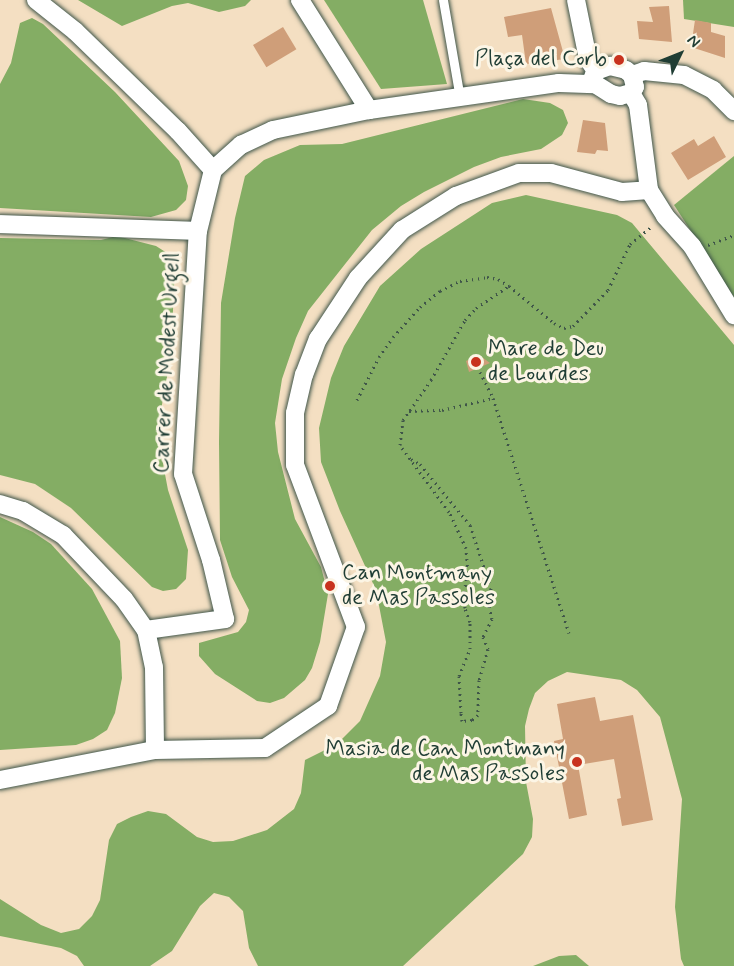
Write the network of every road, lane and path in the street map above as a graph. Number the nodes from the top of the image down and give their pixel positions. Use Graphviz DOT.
graph roads {
  1 [pos="36,0"];
  2 [pos="300,0"];
  3 [pos="442,0"];
  4 [pos="576,0"];
  5 [pos="595,77"];
  6 [pos="632,84"];
  7 [pos="460,98"];
  8 [pos="369,110"];
  9 [pos="734,111"];
  10 [pos="213,170"];
  11 [pos="649,190"];
  12 [pos="665,216"];
  13 [pos="0,224"];
  14 [pos="198,231"];
  15 [pos="734,235"];
  16 [pos="694,250"];
  17 [pos="509,286"];
  18 [pos="734,315"];
  19 [pos="480,372"];
  20 [pos="493,398"];
  21 [pos="357,400"];
  22 [pos="409,411"];
  23 [pos="411,459"];
  24 [pos="0,504"];
  25 [pos="146,630"];
  26 [pos="569,633"];
  27 [pos="155,750"];
  28 [pos="0,780"];
  1 -- 10 [label="street"];
  2 -- 8 [label="street"];
  3 -- 7 [label="lane"];
  4 -- 5 [label="street"];
  5 -- 6 [label="street"];
  5 -- 6 [label="street"];
  5 -- 7 [label="street"];
  6 -- 9 [label="street"];
  6 -- 11 [label="street"];
  7 -- 8 [label="street"];
  8 -- 10 [label="street"];
  10 -- 14 [label="street, Carrer de Modest Urgell"];
  11 -- 12 [label="street"];
  11 -- 27 [label="street"];
  12 -- 16 [label="street"];
  12 -- 17 [label="path"];
  13 -- 14 [label="street"];
  14 -- 25 [label="street, Carrer de Modest Urgell"];
  15 -- 16 [label="path"];
  16 -- 18 [label="street"];
  17 -- 21 [label="path"];
  17 -- 22 [label="path"];
  19 -- 20 [label="path"];
  20 -- 22 [label="path"];
  20 -- 26 [label="path"];
  22 -- 23 [label="path"];
  23 -- 23 [label="path"];
  24 -- 25 [label="street"];
  25 -- 27 [label="street"];
  27 -- 28 [label="street"];
}
